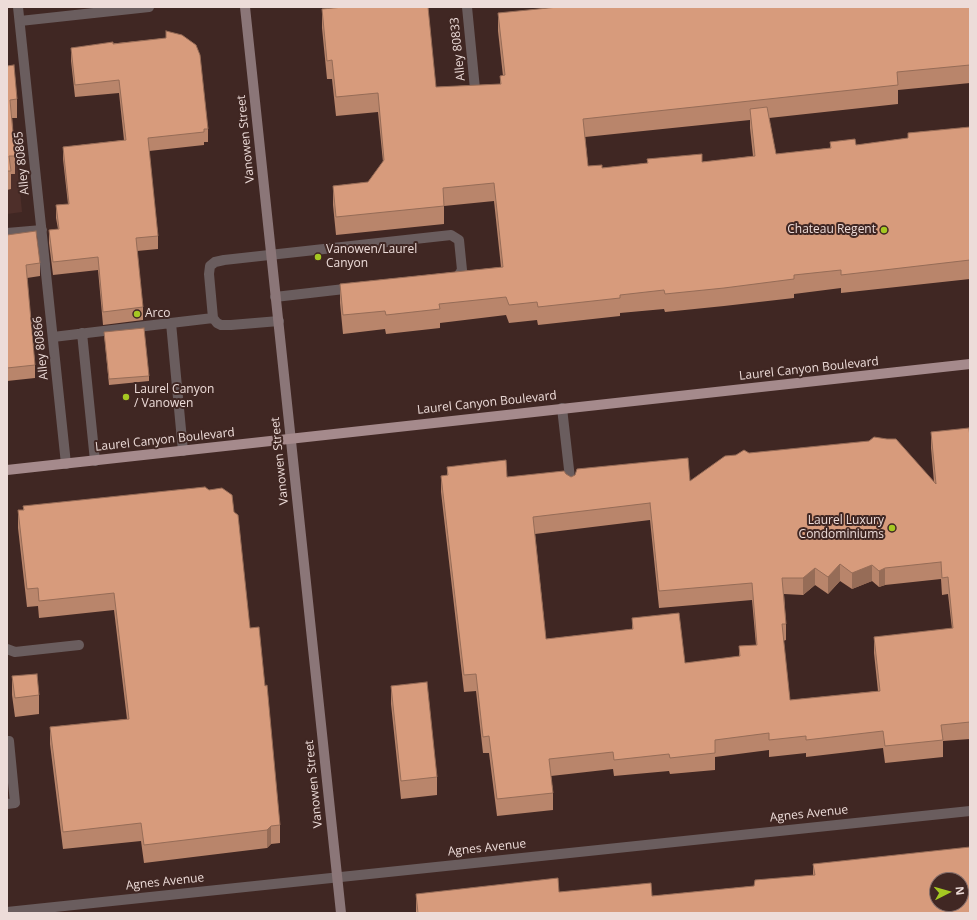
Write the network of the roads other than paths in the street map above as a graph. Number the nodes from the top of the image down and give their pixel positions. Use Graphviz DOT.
graph roads {
  1 [pos="18,7"];
  2 [pos="149,7"];
  3 [pos="245,7"];
  4 [pos="467,7"];
  5 [pos="20,21"];
  6 [pos="475,89"];
  7 [pos="42,230"];
  8 [pos="7,233"];
  9 [pos="271,254"];
  10 [pos="441,279"];
  11 [pos="363,287"];
  12 [pos="276,297"];
  13 [pos="213,318"];
  14 [pos="279,322"];
  15 [pos="171,323"];
  16 [pos="82,333"];
  17 [pos="53,337"];
  18 [pos="970,364"];
  19 [pos="562,408"];
  20 [pos="291,438"];
  21 [pos="183,451"];
  22 [pos="96,461"];
  23 [pos="66,464"];
  24 [pos="7,470"];
  25 [pos="571,487"];
  26 [pos="79,645"];
  27 [pos="7,649"];
  28 [pos="7,741"];
  29 [pos="7,804"];
  30 [pos="970,811"];
  31 [pos="337,877"];
  32 [pos="7,912"];
  33 [pos="341,913"];
  1 -- 5 [label="street, Alley 80865"];
  2 -- 5 [label="street"];
  3 -- 9 [label="main road, Vanowen Street"];
  4 -- 6 [label="street, Alley 80833"];
  5 -- 7 [label="street, Alley 80865"];
  7 -- 8 [label="street"];
  7 -- 17 [label="street, Alley 80866"];
  9 -- 10 [label="street"];
  9 -- 12 [label="main road, Vanowen Street"];
  9 -- 13 [label="street"];
  11 -- 12 [label="street"];
  12 -- 14 [label="main road, Vanowen Street"];
  13 -- 14 [label="street"];
  13 -- 15 [label="street"];
  14 -- 20 [label="main road, Vanowen Street"];
  15 -- 16 [label="street"];
  15 -- 21 [label="street"];
  16 -- 17 [label="street"];
  16 -- 22 [label="street"];
  17 -- 23 [label="street, Alley 80866"];
  18 -- 19 [label="main road, Laurel Canyon Boulevard"];
  19 -- 20 [label="main road, Laurel Canyon Boulevard"];
  19 -- 25 [label="street"];
  20 -- 21 [label="main road, Laurel Canyon Boulevard"];
  20 -- 31 [label="main road, Vanowen Street"];
  21 -- 22 [label="main road, Laurel Canyon Boulevard"];
  22 -- 23 [label="main road, Laurel Canyon Boulevard"];
  23 -- 24 [label="main road, Laurel Canyon Boulevard"];
  26 -- 27 [label="street"];
  28 -- 29 [label="street"];
  30 -- 31 [label="street, Agnes Avenue"];
  31 -- 32 [label="street, Agnes Avenue"];
  31 -- 33 [label="main road, Vanowen Street"];
}
